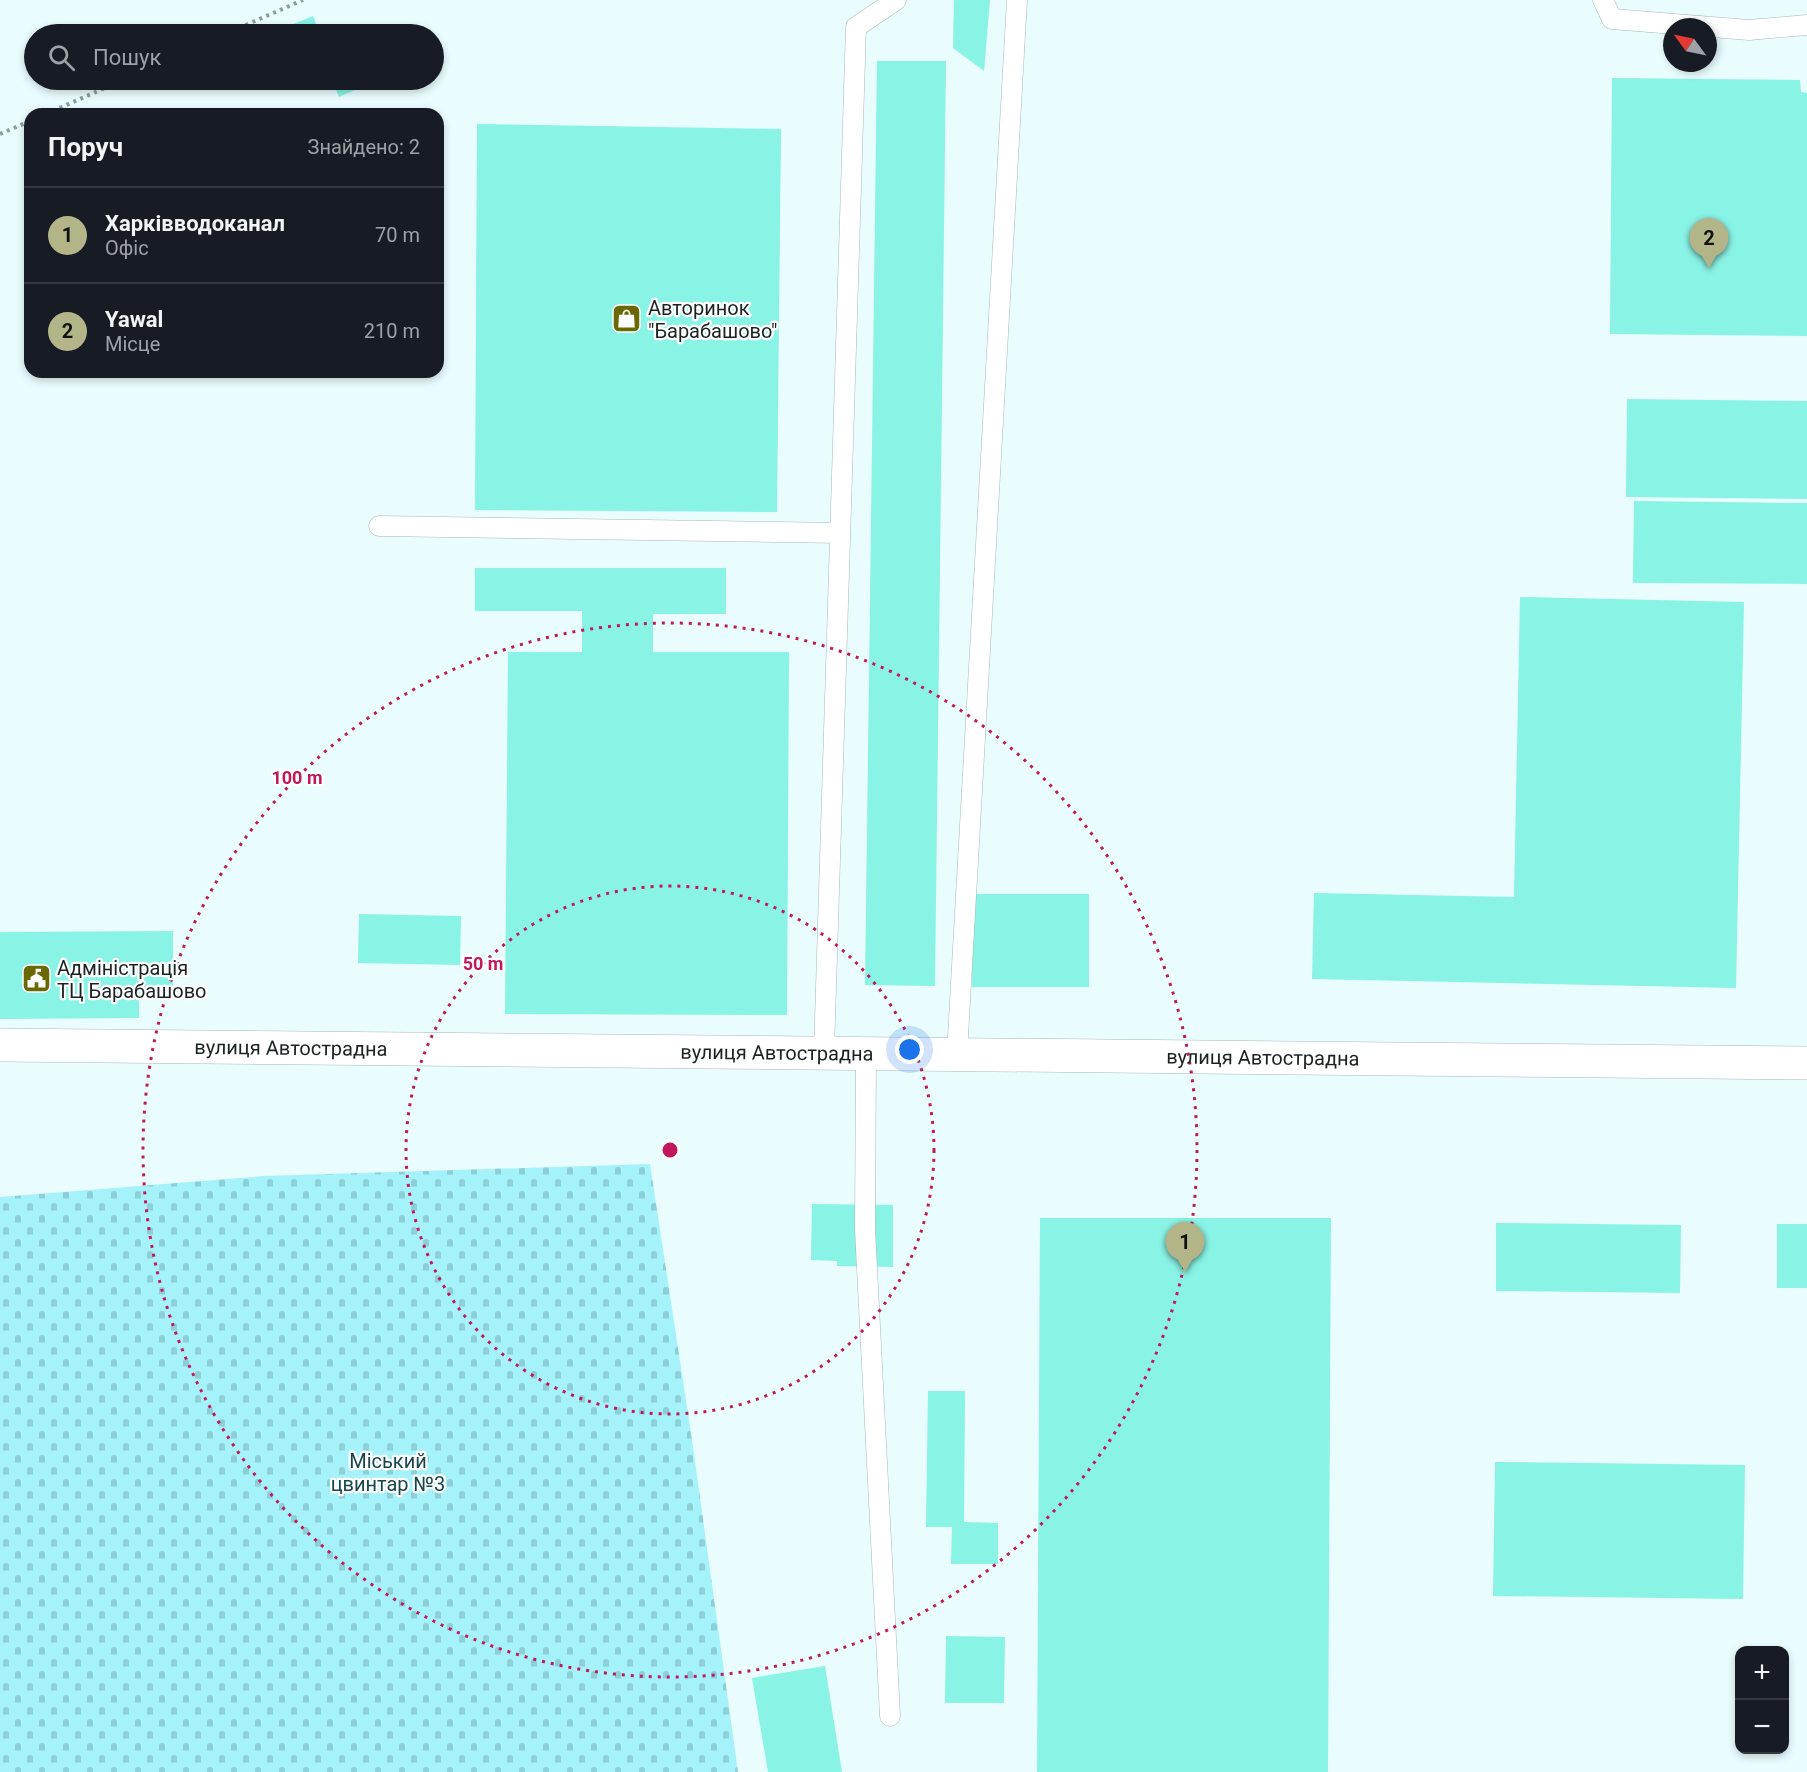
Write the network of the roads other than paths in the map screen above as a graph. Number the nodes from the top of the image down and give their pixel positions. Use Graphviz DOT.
graph roads {
  1 [pos="896,0"];
  2 [pos="1017,0"];
  3 [pos="1603,0"];
  4 [pos="1807,25"];
  5 [pos="380,526"];
  6 [pos="840,534"];
  7 [pos="0,1045"];
  8 [pos="824,1052"];
  9 [pos="866,1053"];
  10 [pos="957,1054"];
  11 [pos="1807,1063"];
  12 [pos="890,1716"];
  1 -- 6 [label="lane"];
  2 -- 10 [label="lane"];
  3 -- 4 [label="lane"];
  5 -- 6 [label="lane"];
  6 -- 8 [label="lane"];
  7 -- 8 [label="street, вулиця Автострадна"];
  8 -- 9 [label="street, вулиця Автострадна"];
  9 -- 10 [label="street, вулиця Автострадна"];
  9 -- 12 [label="lane"];
  10 -- 11 [label="street, вулиця Автострадна"];
}
